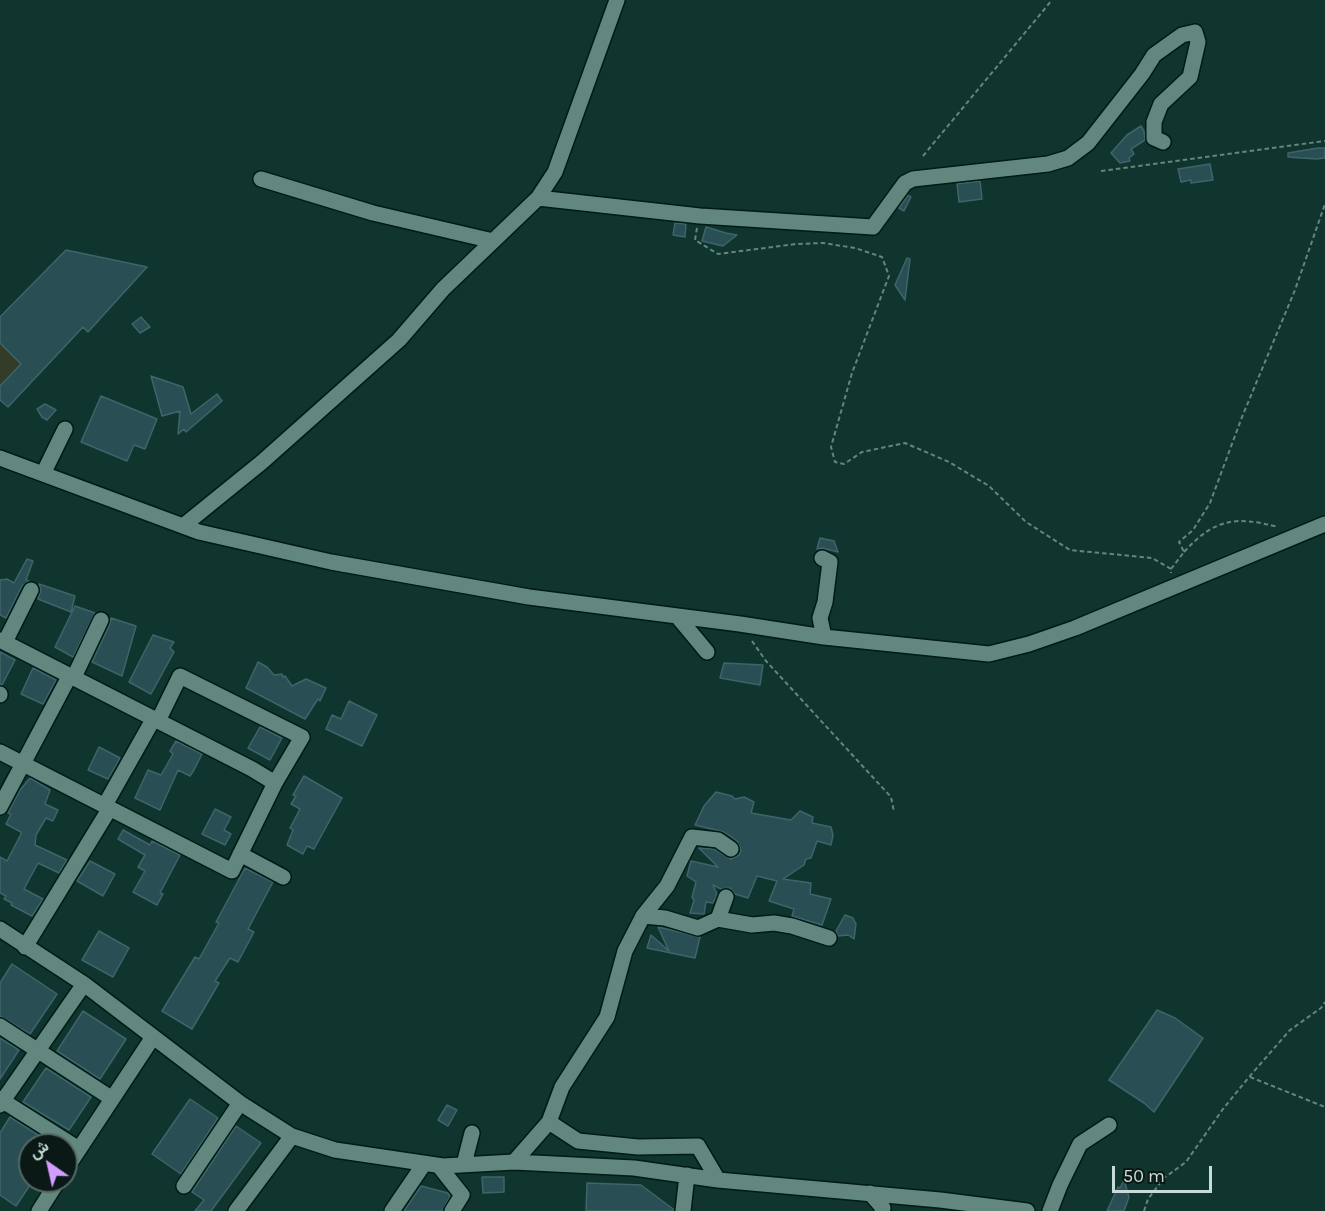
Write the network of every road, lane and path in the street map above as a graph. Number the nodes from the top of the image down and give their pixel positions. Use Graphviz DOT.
graph roads {
  1 [pos="617,0"];
  2 [pos="1052,0"];
  3 [pos="1325,141"];
  4 [pos="1162,142"];
  5 [pos="923,156"];
  6 [pos="1101,171"];
  7 [pos="261,179"];
  8 [pos="538,198"];
  9 [pos="1325,204"];
  10 [pos="700,216"];
  11 [pos="493,241"];
  12 [pos="65,429"];
  13 [pos="0,458"];
  14 [pos="42,474"];
  15 [pos="1325,524"];
  16 [pos="183,526"];
  17 [pos="1280,527"];
  18 [pos="1184,552"];
  19 [pos="822,558"];
  20 [pos="1171,569"];
  21 [pos="1174,588"];
  22 [pos="31,590"];
  23 [pos="677,616"];
  24 [pos="101,621"];
  25 [pos="740,624"];
  26 [pos="824,637"];
  27 [pos="2,641"];
  28 [pos="707,652"];
  29 [pos="72,676"];
  30 [pos="156,720"];
  31 [pos="0,752"];
  32 [pos="23,764"];
  33 [pos="275,783"];
  34 [pos="0,807"];
  35 [pos="108,807"];
  36 [pos="894,812"];
  37 [pos="731,849"];
  38 [pos="240,854"];
  39 [pos="283,878"];
  40 [pos="726,897"];
  41 [pos="643,916"];
  42 [pos="718,920"];
  43 [pos="3,936"];
  44 [pos="829,938"];
  45 [pos="25,946"];
  46 [pos="84,984"];
  47 [pos="1325,1002"];
  48 [pos="0,1026"];
  49 [pos="153,1037"];
  50 [pos="38,1051"];
  51 [pos="1249,1077"];
  52 [pos="111,1098"];
  53 [pos="1,1102"];
  54 [pos="240,1103"];
  55 [pos="1325,1107"];
  56 [pos="549,1122"];
  57 [pos="1109,1125"];
  58 [pos="472,1133"];
  59 [pos="292,1136"];
  60 [pos="79,1149"];
  61 [pos="514,1162"];
  62 [pos="424,1164"];
  63 [pos="464,1164"];
  64 [pos="439,1166"];
  65 [pos="687,1175"];
  66 [pos="718,1180"];
  67 [pos="184,1185"];
  68 [pos="50,1193"];
  69 [pos="870,1193"];
  70 [pos="978,1208"];
  71 [pos="39,1211"];
  72 [pos="236,1211"];
  73 [pos="392,1211"];
  74 [pos="452,1211"];
  75 [pos="683,1211"];
  76 [pos="882,1211"];
  77 [pos="1027,1211"];
  78 [pos="1050,1211"];
  79 [pos="1144,1211"];
  1 -- 8 [label="street"];
  2 -- 5 [label="path"];
  3 -- 6 [label="path"];
  4 -- 10 [label="street"];
  7 -- 11 [label="street"];
  8 -- 10 [label="street"];
  8 -- 11 [label="street"];
  9 -- 18 [label="path"];
  10 -- 20 [label="path"];
  11 -- 16 [label="street"];
  12 -- 14 [label="street"];
  13 -- 14 [label="street"];
  14 -- 16 [label="street"];
  15 -- 21 [label="street"];
  16 -- 23 [label="street"];
  17 -- 18 [label="path"];
  18 -- 20 [label="path"];
  19 -- 26 [label="street"];
  20 -- 21 [label="path"];
  21 -- 26 [label="street"];
  22 -- 27 [label="street"];
  23 -- 25 [label="street"];
  23 -- 28 [label="street"];
  24 -- 29 [label="street"];
  25 -- 26 [label="street"];
  25 -- 36 [label="path"];
  27 -- 29 [label="street"];
  29 -- 30 [label="street"];
  29 -- 32 [label="street"];
  30 -- 33 [label="street"];
  30 -- 33 [label="street"];
  30 -- 35 [label="street"];
  31 -- 32 [label="street"];
  32 -- 34 [label="street"];
  32 -- 35 [label="street"];
  33 -- 38 [label="street"];
  35 -- 38 [label="street"];
  35 -- 45 [label="street"];
  37 -- 41 [label="street"];
  38 -- 39 [label="street"];
  40 -- 42 [label="street"];
  41 -- 42 [label="street"];
  41 -- 56 [label="street"];
  42 -- 44 [label="street"];
  43 -- 45 [label="street"];
  45 -- 46 [label="street"];
  46 -- 49 [label="street"];
  46 -- 50 [label="street"];
  47 -- 51 [label="path"];
  48 -- 50 [label="street"];
  49 -- 52 [label="street"];
  49 -- 54 [label="street"];
  50 -- 52 [label="street"];
  50 -- 53 [label="street"];
  51 -- 55 [label="path"];
  51 -- 79 [label="path"];
  52 -- 60 [label="street"];
  53 -- 60 [label="street"];
  54 -- 59 [label="street"];
  54 -- 67 [label="street"];
  56 -- 61 [label="street"];
  56 -- 66 [label="street"];
  57 -- 78 [label="street"];
  58 -- 63 [label="street"];
  59 -- 62 [label="street"];
  59 -- 72 [label="street"];
  61 -- 63 [label="street"];
  61 -- 65 [label="street"];
  62 -- 64 [label="street"];
  62 -- 73 [label="street"];
  63 -- 64 [label="street"];
  64 -- 74 [label="street"];
  65 -- 66 [label="street"];
  65 -- 75 [label="street"];
  66 -- 69 [label="street"];
  68 -- 71 [label="street"];
  69 -- 70 [label="street"];
  69 -- 76 [label="street"];
  70 -- 77 [label="street"];
}
